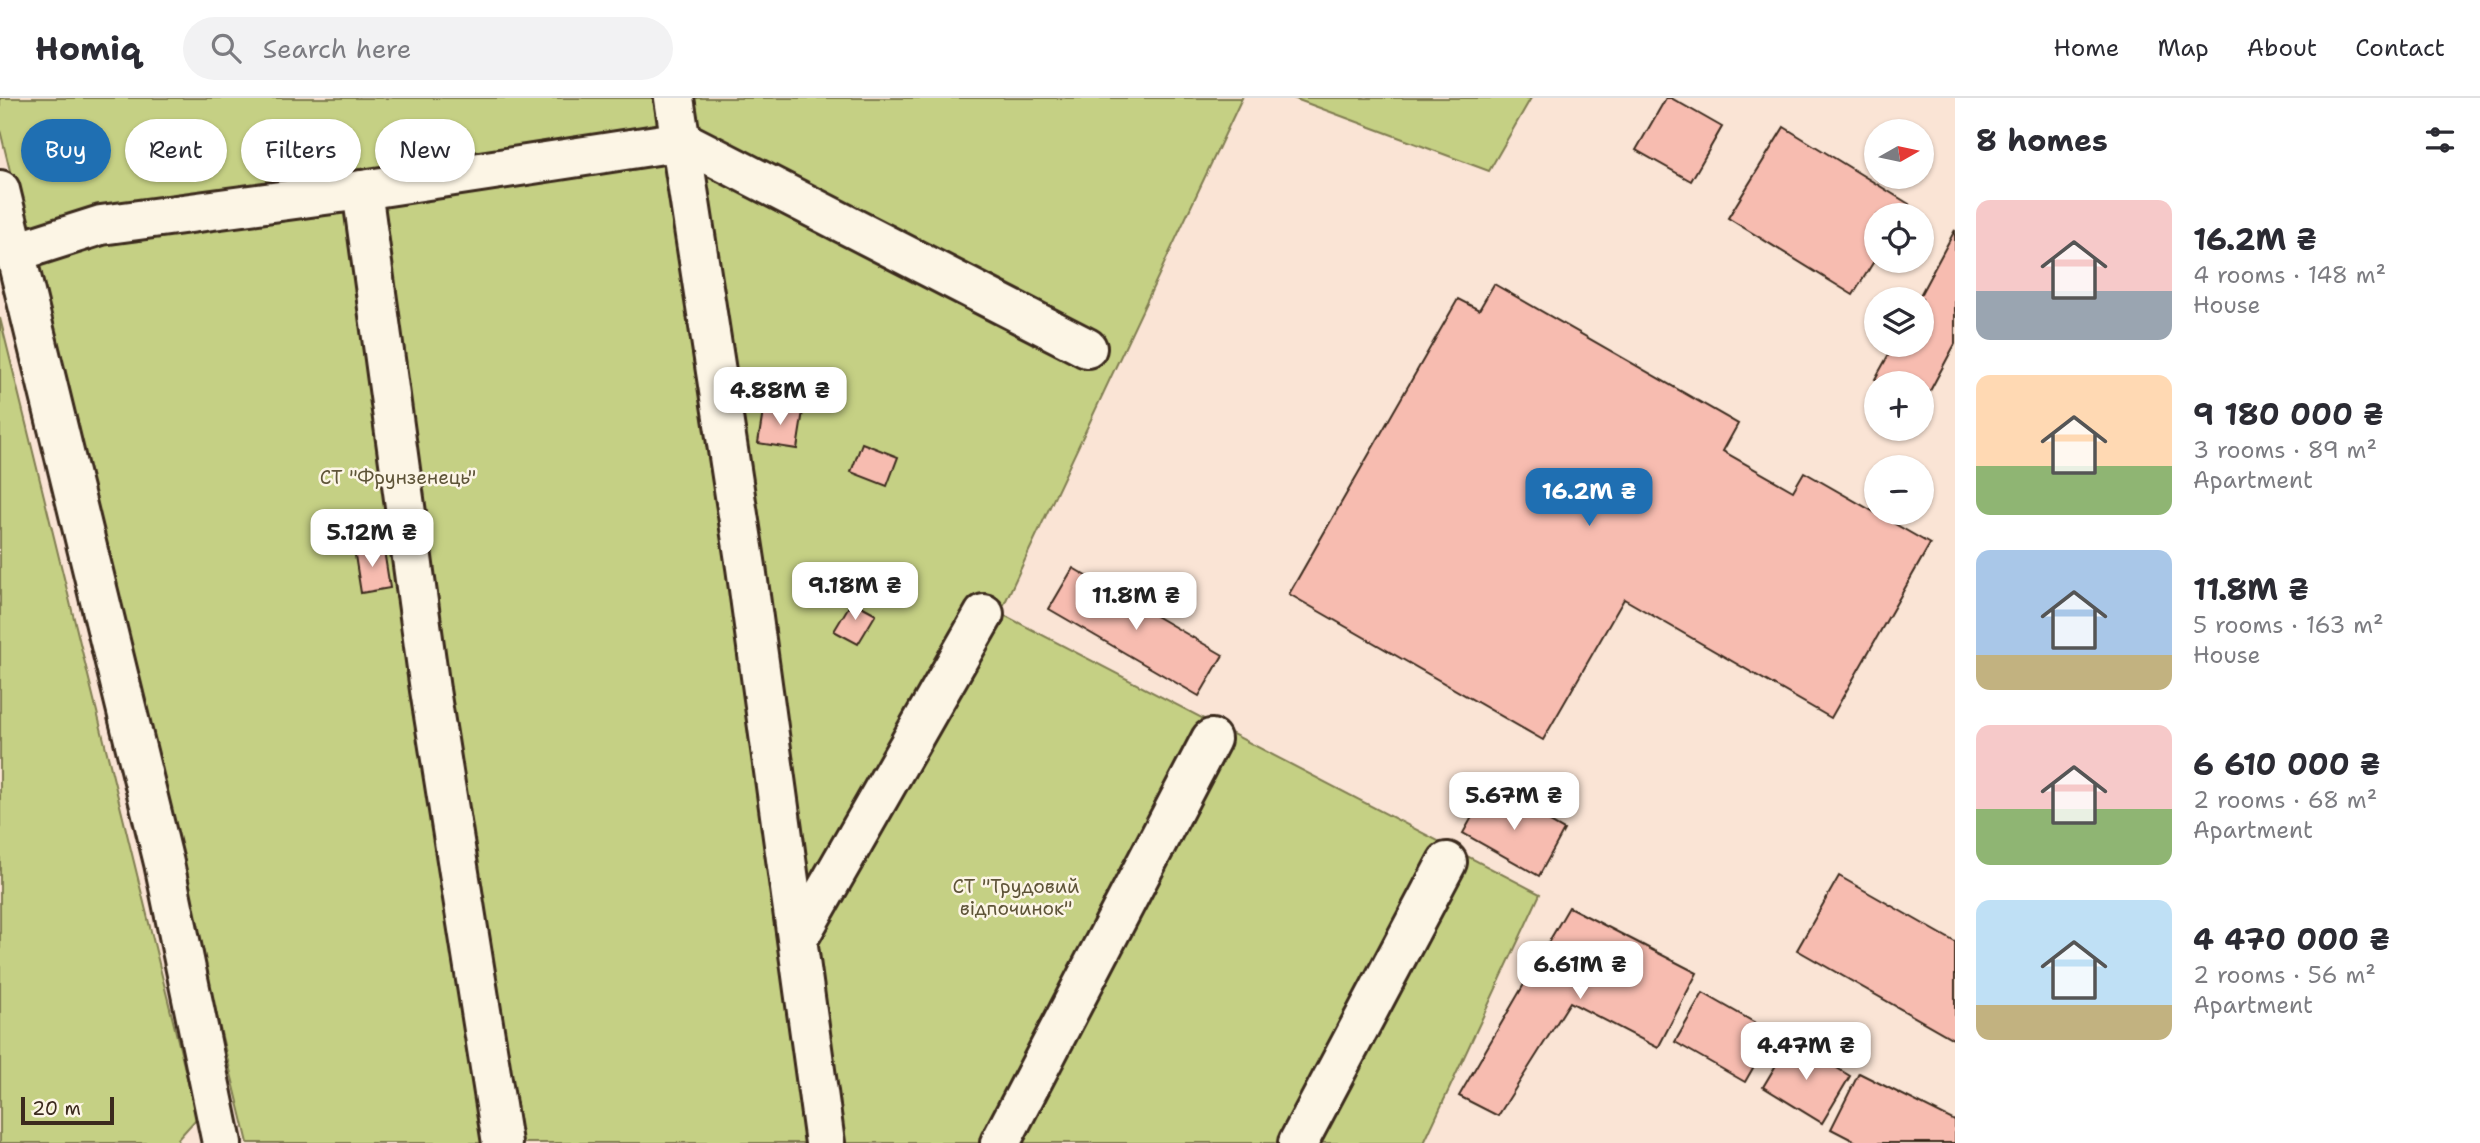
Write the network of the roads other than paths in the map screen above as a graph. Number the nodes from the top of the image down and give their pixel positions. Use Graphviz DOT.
graph roads {
  1 [pos="674,98"];
  2 [pos="683,141"];
  3 [pos="0,190"];
  4 [pos="362,190"];
  5 [pos="16,252"];
  6 [pos="1087,348"];
  7 [pos="984,614"];
  8 [pos="1211,739"];
  9 [pos="1447,862"];
  10 [pos="798,939"];
  11 [pos="222,1143"];
  12 [pos="502,1143"];
  13 [pos="825,1143"];
  14 [pos="1000,1143"];
  15 [pos="1298,1143"];
  1 -- 2 [label="street"];
  2 -- 4 [label="street"];
  2 -- 6 [label="street"];
  2 -- 10 [label="street"];
  3 -- 5 [label="street"];
  4 -- 5 [label="street"];
  4 -- 12 [label="street"];
  5 -- 11 [label="street"];
  7 -- 10 [label="street"];
  8 -- 14 [label="street"];
  9 -- 15 [label="street"];
  10 -- 13 [label="street"];
}
